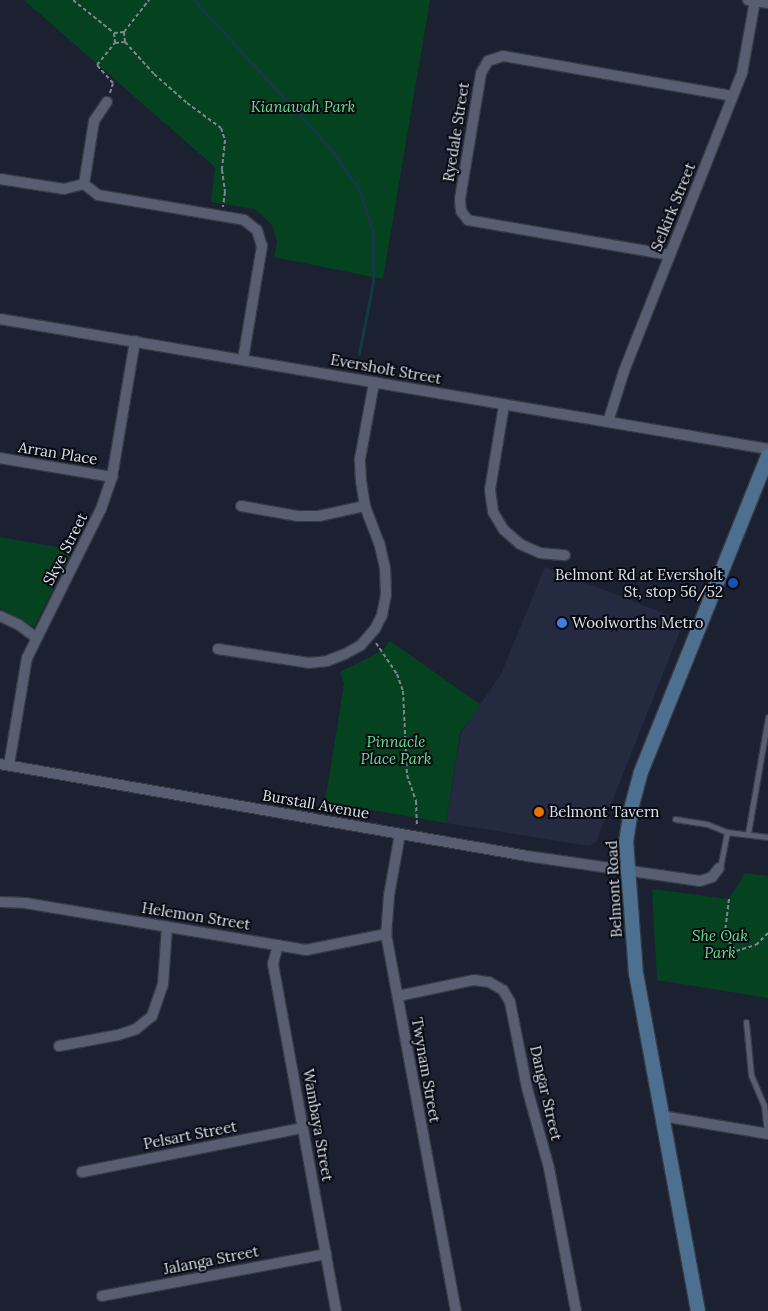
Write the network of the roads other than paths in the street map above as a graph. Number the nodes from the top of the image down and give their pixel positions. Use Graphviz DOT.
graph roads {
  1 [pos="752,1"];
  2 [pos="768,3"];
  3 [pos="733,96"];
  4 [pos="107,102"];
  5 [pos="0,179"];
  6 [pos="84,184"];
  7 [pos="670,254"];
  8 [pos="0,319"];
  9 [pos="135,341"];
  10 [pos="243,359"];
  11 [pos="374,383"];
  12 [pos="504,404"];
  13 [pos="608,422"];
  14 [pos="768,449"];
  15 [pos="768,456"];
  16 [pos="0,458"];
  17 [pos="112,477"];
  18 [pos="241,506"];
  19 [pos="365,506"];
  20 [pos="565,555"];
  21 [pos="0,616"];
  22 [pos="37,638"];
  23 [pos="218,649"];
  24 [pos="768,717"];
  25 [pos="4,764"];
  26 [pos="675,819"];
  27 [pos="727,832"];
  28 [pos="748,833"];
  29 [pos="400,834"];
  30 [pos="768,837"];
  31 [pos="719,868"];
  32 [pos="627,870"];
  33 [pos="0,902"];
  34 [pos="167,927"];
  35 [pos="386,934"];
  36 [pos="278,945"];
  37 [pos="398,996"];
  38 [pos="746,1022"];
  39 [pos="59,1046"];
  40 [pos="662,1116"];
  41 [pos="303,1128"];
  42 [pos="768,1134"];
  43 [pos="82,1172"];
  44 [pos="326,1254"];
  45 [pos="102,1296"];
  46 [pos="336,1311"];
  47 [pos="456,1311"];
  48 [pos="576,1311"];
  49 [pos="698,1311"];
  1 -- 2 [label="street"];
  1 -- 3 [label="street, Selkirk Street"];
  3 -- 7 [label="street, Selkirk Street"];
  3 -- 7 [label="street, Ryedale Street"];
  4 -- 6 [label="street"];
  5 -- 6 [label="street"];
  6 -- 10 [label="street"];
  7 -- 13 [label="street, Selkirk Street"];
  8 -- 9 [label="street, Eversholt Street"];
  9 -- 10 [label="street, Eversholt Street"];
  9 -- 17 [label="street, Skye Street"];
  10 -- 11 [label="street, Eversholt Street"];
  11 -- 12 [label="street, Eversholt Street"];
  11 -- 19 [label="street"];
  12 -- 13 [label="street, Eversholt Street"];
  12 -- 20 [label="street"];
  13 -- 14 [label="street, Eversholt Street"];
  15 -- 32 [label="main road, Belmont Road"];
  16 -- 17 [label="street, Arran Place"];
  17 -- 22 [label="street, Skye Street"];
  18 -- 19 [label="street"];
  19 -- 23 [label="street"];
  21 -- 22 [label="street"];
  22 -- 25 [label="street, Skye Street"];
  24 -- 28 [label="lane"];
  25 -- 29 [label="street, Burstall Avenue"];
  26 -- 27 [label="lane"];
  27 -- 28 [label="lane"];
  27 -- 31 [label="lane"];
  28 -- 30 [label="lane"];
  29 -- 32 [label="street, Burstall Avenue"];
  29 -- 35 [label="street, Twynam Street"];
  31 -- 32 [label="street, Burstall Avenue"];
  32 -- 40 [label="main road, Belmont Road"];
  33 -- 34 [label="street, Helemon Street"];
  34 -- 36 [label="street, Helemon Street"];
  34 -- 39 [label="street"];
  35 -- 36 [label="street, Helemon Street"];
  35 -- 37 [label="street, Twynam Street"];
  36 -- 41 [label="street, Wambaya Street"];
  37 -- 47 [label="street, Twynam Street"];
  37 -- 48 [label="street, Dangar Street"];
  38 -- 42 [label="lane"];
  40 -- 42 [label="street"];
  40 -- 49 [label="main road, Belmont Road"];
  41 -- 43 [label="street, Pelsart Street"];
  41 -- 44 [label="street, Wambaya Street"];
  44 -- 45 [label="street, Jalanga Street"];
  44 -- 46 [label="street, Wambaya Street"];
}
